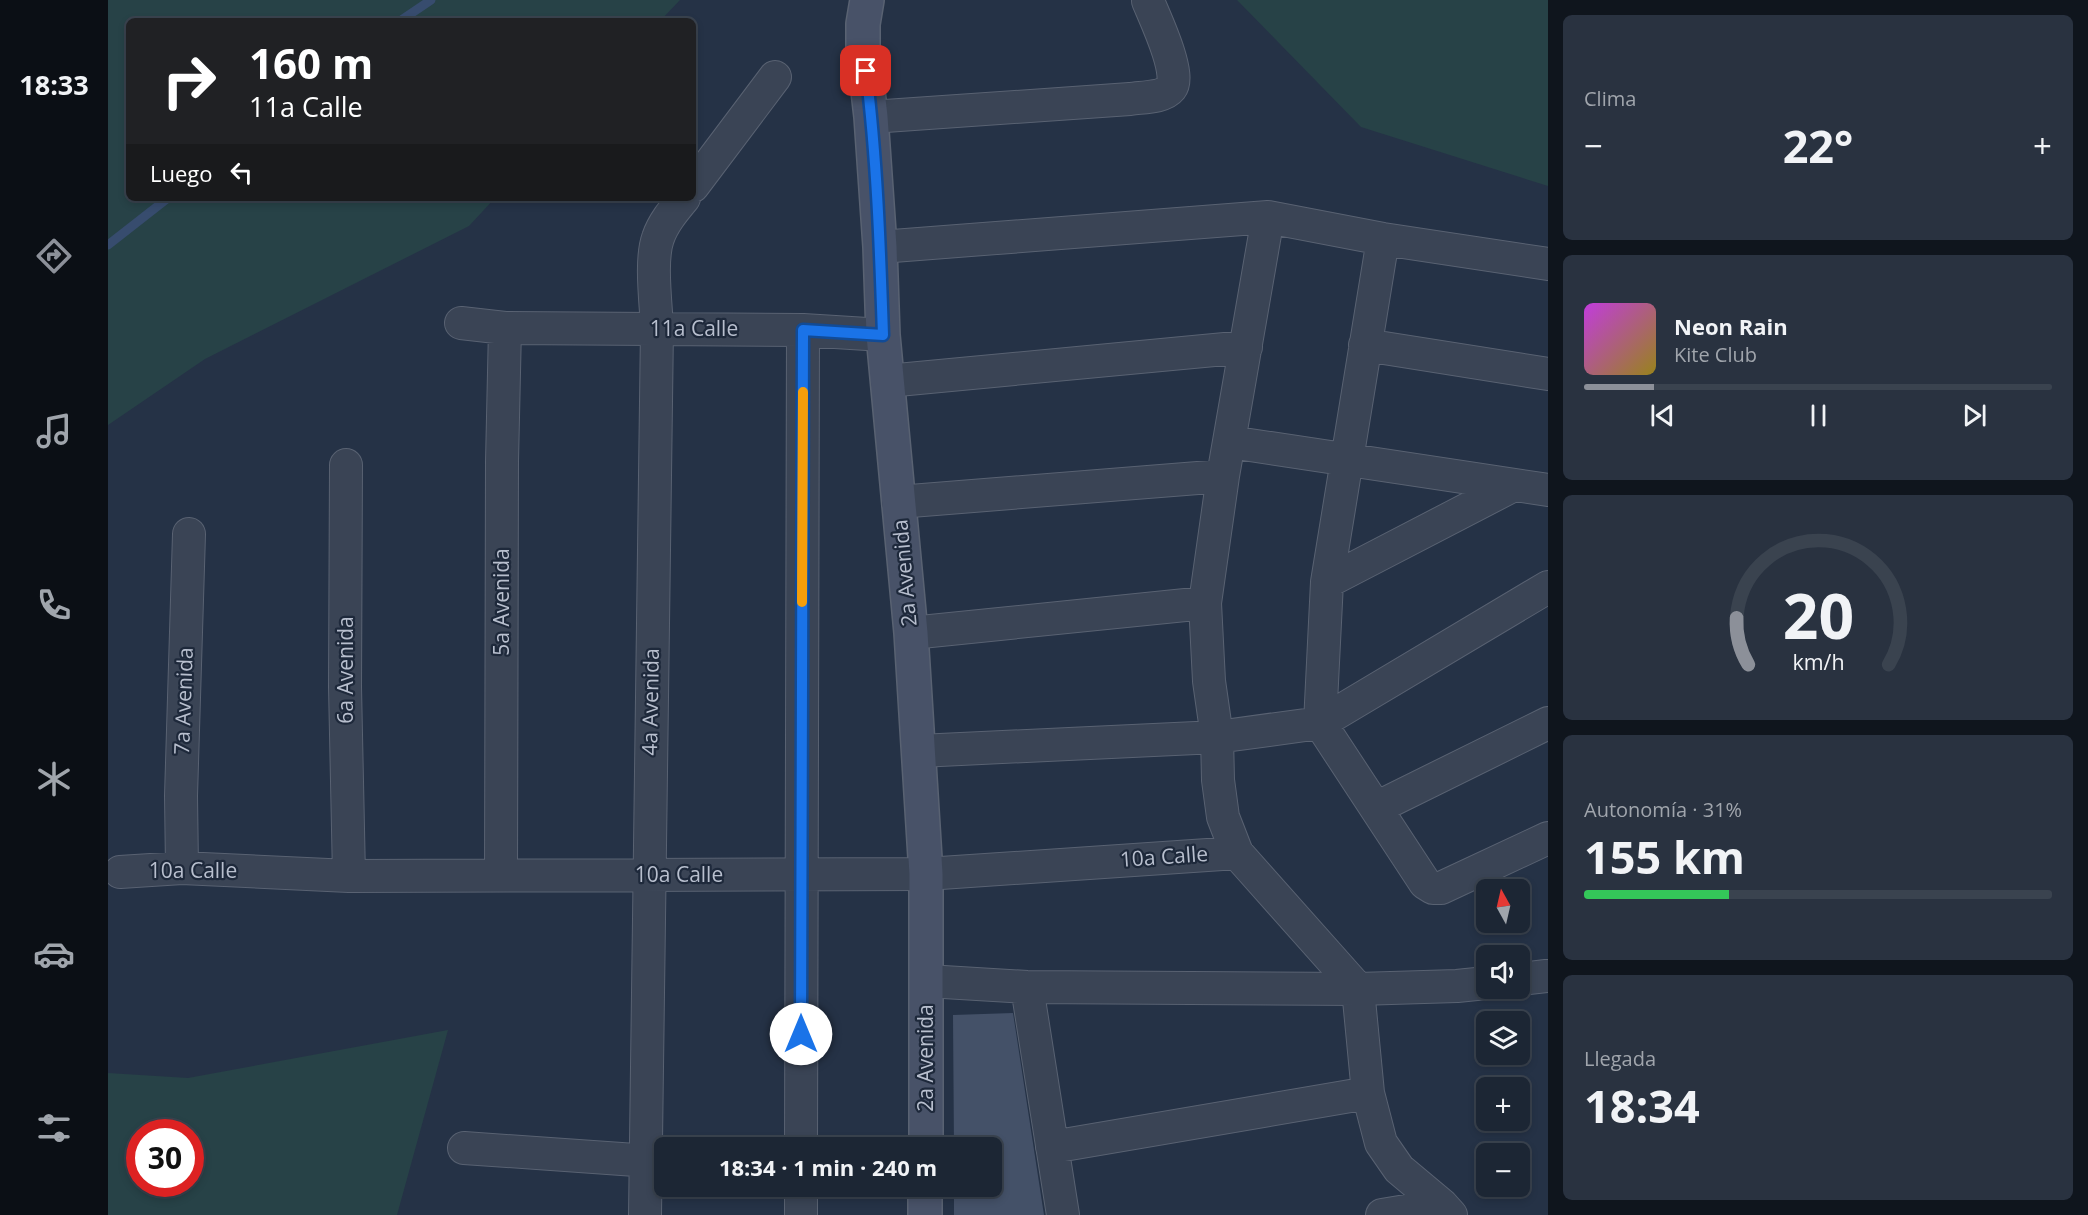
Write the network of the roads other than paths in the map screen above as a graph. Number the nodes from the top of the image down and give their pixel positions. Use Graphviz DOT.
graph roads {
  1 [pos="867,0"];
  2 [pos="1148,1"];
  3 [pos="775,77"];
  4 [pos="871,117"];
  5 [pos="696,182"];
  6 [pos="682,201"];
  7 [pos="1268,217"];
  8 [pos="1383,239"];
  9 [pos="880,247"];
  10 [pos="1548,264"];
  11 [pos="461,323"];
  12 [pos="505,328"];
  13 [pos="657,328"];
  14 [pos="803,330"];
  15 [pos="883,335"];
  16 [pos="1365,345"];
  17 [pos="1246,347"];
  18 [pos="1548,374"];
  19 [pos="887,381"];
  20 [pos="1230,442"];
  21 [pos="1346,459"];
  22 [pos="346,465"];
  23 [pos="1223,476"];
  24 [pos="1512,486"];
  25 [pos="1548,490"];
  26 [pos="898,502"];
  27 [pos="189,534"];
  28 [pos="1327,582"];
  29 [pos="1548,587"];
  30 [pos="1205,603"];
  31 [pos="911,633"];
  32 [pos="1320,723"];
  33 [pos="1548,723"];
  34 [pos="1217,737"];
  35 [pos="919,751"];
  36 [pos="1376,808"];
  37 [pos="1548,838"];
  38 [pos="1237,852"];
  39 [pos="182,868"];
  40 [pos="120,872"];
  41 [pos="801,874"];
  42 [pos="926,874"];
  43 [pos="501,875"];
  44 [pos="649,875"];
  45 [pos="349,876"];
  46 [pos="927,981"];
  47 [pos="1476,984"];
  48 [pos="1027,987"];
  49 [pos="1358,990"];
  50 [pos="1368,1093"];
  51 [pos="654,1137"];
  52 [pos="801,1137"];
  53 [pos="926,1137"];
  54 [pos="1052,1147"];
  55 [pos="464,1148"];
  56 [pos="654,1162"];
  57 [pos="654,1167"];
  58 [pos="801,1197"];
  59 [pos="925,1197"];
  60 [pos="1446,1210"];
  61 [pos="645,1215"];
  62 [pos="801,1215"];
  63 [pos="925,1215"];
  64 [pos="1063,1215"];
  65 [pos="1382,1215"];
  1 -- 4 [label="main road, 2a Avenida"];
  2 -- 4 [label="street"];
  3 -- 5 [label="street"];
  4 -- 9 [label="main road, 2a Avenida"];
  6 -- 13 [label="street, 4a Avenida"];
  7 -- 8 [label="street"];
  7 -- 9 [label="street"];
  7 -- 17 [label="street"];
  8 -- 10 [label="street"];
  8 -- 16 [label="street"];
  9 -- 15 [label="main road, 2a Avenida"];
  11 -- 12 [label="street, 11a Calle"];
  12 -- 13 [label="street, 11a Calle"];
  12 -- 43 [label="street, 5a Avenida"];
  13 -- 14 [label="street, 11a Calle"];
  13 -- 44 [label="street, 4a Avenida"];
  14 -- 15 [label="street, 11a Calle"];
  14 -- 41 [label="street"];
  15 -- 19 [label="main road, 2a Avenida"];
  16 -- 18 [label="street"];
  16 -- 21 [label="street"];
  17 -- 19 [label="street"];
  17 -- 20 [label="street"];
  19 -- 26 [label="main road, 2a Avenida"];
  20 -- 21 [label="street"];
  20 -- 23 [label="street"];
  21 -- 24 [label="street"];
  21 -- 28 [label="street"];
  22 -- 45 [label="street, 6a Avenida"];
  23 -- 26 [label="street"];
  23 -- 30 [label="street"];
  24 -- 25 [label="street"];
  24 -- 28 [label="street"];
  26 -- 31 [label="main road, 2a Avenida"];
  27 -- 39 [label="street, 7a Avenida"];
  28 -- 32 [label="street"];
  29 -- 32 [label="street"];
  30 -- 31 [label="street"];
  30 -- 34 [label="street"];
  31 -- 35 [label="main road, 2a Avenida"];
  32 -- 34 [label="street"];
  32 -- 36 [label="street"];
  33 -- 36 [label="street"];
  34 -- 35 [label="street"];
  34 -- 38 [label="street"];
  35 -- 42 [label="main road, 2a Avenida"];
  36 -- 37 [label="street"];
  38 -- 42 [label="street, 10a Calle"];
  38 -- 49 [label="street"];
  39 -- 40 [label="street, 10a Calle"];
  39 -- 45 [label="street, 10a Calle"];
  41 -- 42 [label="street, 10a Calle"];
  41 -- 44 [label="street, 10a Calle"];
  41 -- 52 [label="street"];
  42 -- 46 [label="main road, 2a Avenida"];
  43 -- 44 [label="street, 10a Calle"];
  43 -- 45 [label="street, 10a Calle"];
  44 -- 51 [label="street, 4a Avenida"];
  46 -- 48 [label="street"];
  46 -- 53 [label="main road, 2a Avenida"];
  47 -- 49 [label="street"];
  48 -- 49 [label="street"];
  48 -- 54 [label="street"];
  49 -- 50 [label="street"];
  50 -- 54 [label="street"];
  50 -- 60 [label="street"];
  54 -- 64 [label="street"];
  55 -- 56 [label="street"];
  57 -- 61 [label="street, 4a Avenida"];
  58 -- 62 [label="street"];
  59 -- 63 [label="main road"];
  60 -- 65 [label="street"];
}
